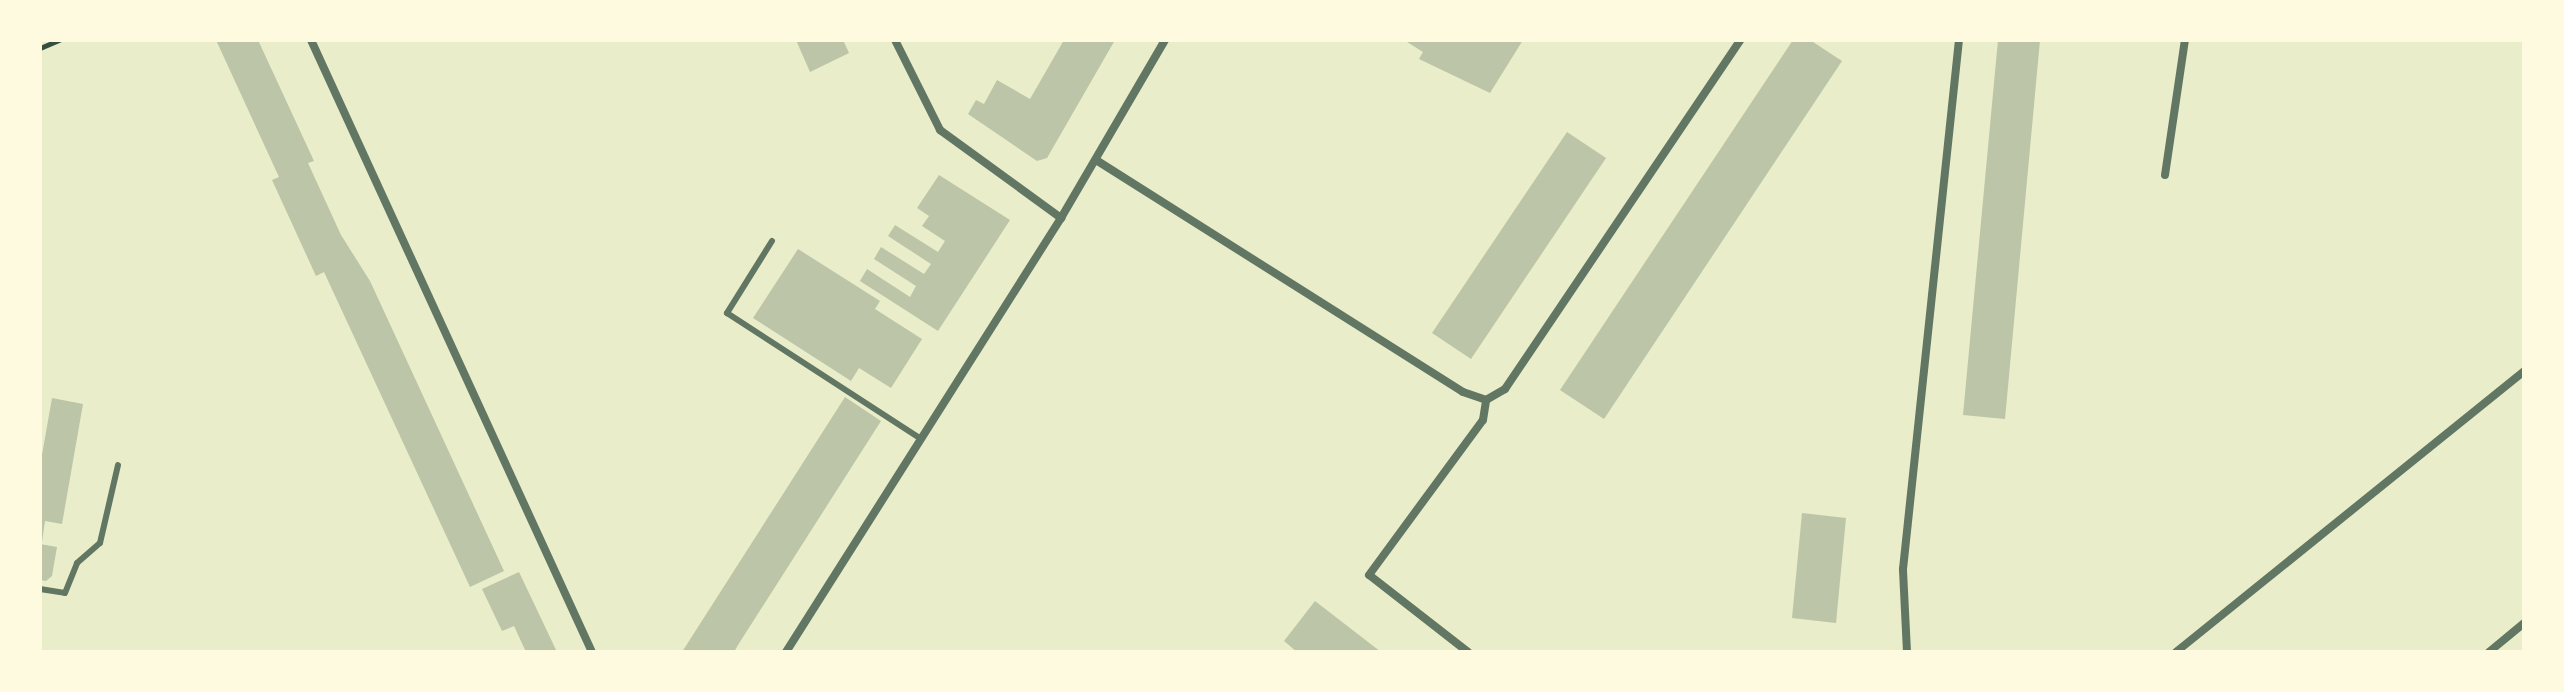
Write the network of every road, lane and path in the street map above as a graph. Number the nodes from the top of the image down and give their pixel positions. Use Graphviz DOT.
graph roads {
  1 [pos="59,40"];
  2 [pos="311,40"];
  3 [pos="895,40"];
  4 [pos="1165,40"];
  5 [pos="1740,40"];
  6 [pos="1959,40"];
  7 [pos="2185,40"];
  8 [pos="40,48"];
  9 [pos="1096,160"];
  10 [pos="2165,175"];
  11 [pos="1061,218"];
  12 [pos="772,241"];
  13 [pos="2524,371"];
  14 [pos="1486,400"];
  15 [pos="921,439"];
  16 [pos="118,465"];
  17 [pos="40,589"];
  18 [pos="2524,623"];
  19 [pos="592,652"];
  20 [pos="786,652"];
  21 [pos="1468,652"];
  22 [pos="1907,652"];
  23 [pos="2176,652"];
  24 [pos="2489,652"];
  1 -- 8 [label="path"];
  2 -- 19 [label="street"];
  3 -- 11 [label="street"];
  4 -- 9 [label="street"];
  5 -- 14 [label="street"];
  6 -- 22 [label="street"];
  7 -- 10 [label="street"];
  9 -- 11 [label="street"];
  9 -- 14 [label="street"];
  11 -- 15 [label="street"];
  12 -- 15 [label="lane"];
  13 -- 23 [label="street"];
  14 -- 21 [label="street"];
  15 -- 20 [label="street"];
  16 -- 17 [label="lane"];
  18 -- 24 [label="street"];
}
